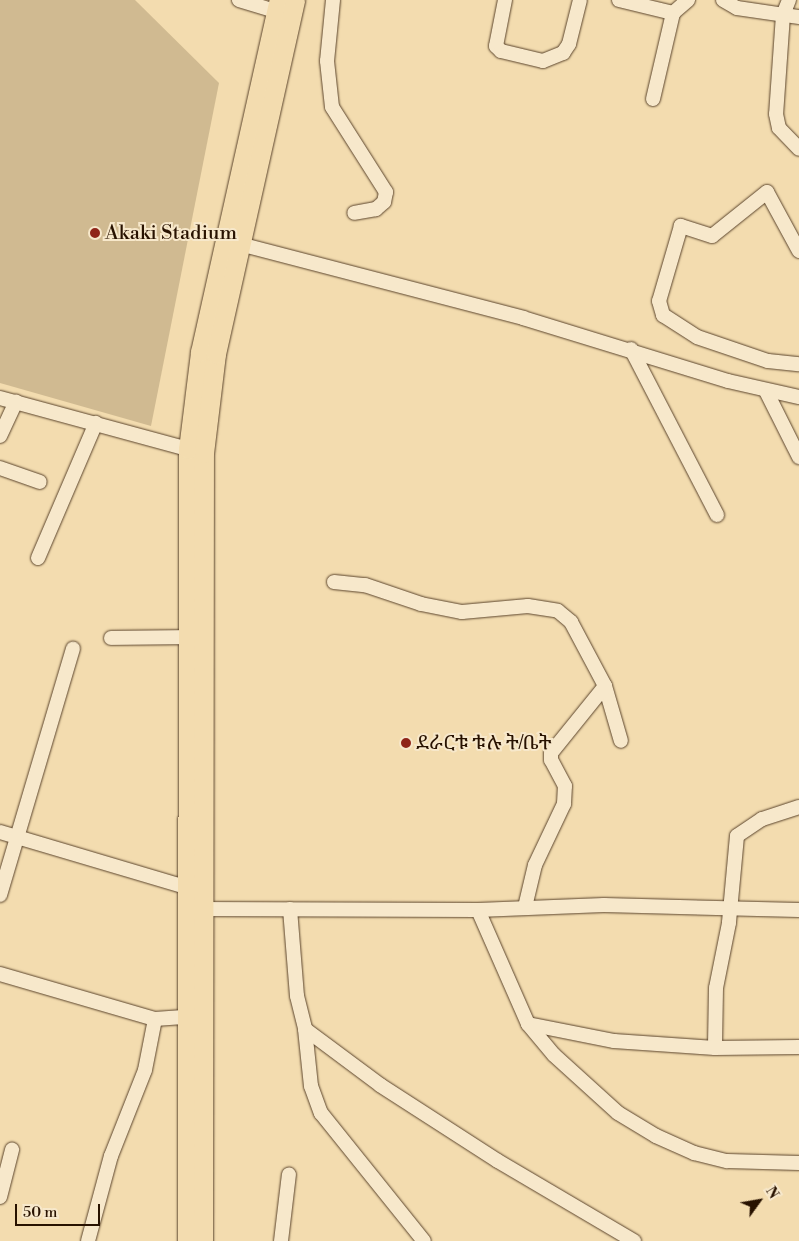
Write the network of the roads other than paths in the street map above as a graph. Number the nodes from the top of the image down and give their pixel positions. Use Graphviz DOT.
graph roads {
  1 [pos="239,0"];
  2 [pos="295,0"];
  3 [pos="333,0"];
  4 [pos="505,0"];
  5 [pos="580,0"];
  6 [pos="619,0"];
  7 [pos="688,0"];
  8 [pos="723,0"];
  9 [pos="789,0"];
  10 [pos="277,6"];
  11 [pos="672,13"];
  12 [pos="783,15"];
  13 [pos="799,17"];
  14 [pos="654,99"];
  15 [pos="799,149"];
  16 [pos="354,213"];
  17 [pos="232,242"];
  18 [pos="799,251"];
  19 [pos="631,349"];
  20 [pos="799,364"];
  21 [pos="766,391"];
  22 [pos="799,397"];
  23 [pos="0,398"];
  24 [pos="16,401"];
  25 [pos="96,423"];
  26 [pos="0,436"];
  27 [pos="188,449"];
  28 [pos="799,457"];
  29 [pos="0,468"];
  30 [pos="40,482"];
  31 [pos="717,515"];
  32 [pos="38,558"];
  33 [pos="334,582"];
  34 [pos="188,637"];
  35 [pos="111,638"];
  36 [pos="73,649"];
  37 [pos="605,686"];
  38 [pos="622,741"];
  39 [pos="799,807"];
  40 [pos="0,832"];
  41 [pos="18,837"];
  42 [pos="186,887"];
  43 [pos="0,895"];
  44 [pos="728,906"];
  45 [pos="525,907"];
  46 [pos="194,909"];
  47 [pos="290,909"];
  48 [pos="478,910"];
  49 [pos="799,910"];
  50 [pos="0,974"];
  51 [pos="187,1017"];
  52 [pos="155,1019"];
  53 [pos="528,1024"];
  54 [pos="305,1030"];
  55 [pos="799,1047"];
  56 [pos="714,1048"];
  57 [pos="12,1150"];
  58 [pos="799,1163"];
  59 [pos="289,1174"];
  60 [pos="0,1197"];
  61 [pos="88,1241"];
  62 [pos="187,1241"];
  63 [pos="203,1241"];
  64 [pos="281,1241"];
  65 [pos="424,1241"];
  66 [pos="634,1241"];
  1 -- 10 [label="street"];
  2 -- 17 [label="main road"];
  3 -- 16 [label="street"];
  4 -- 5 [label="street"];
  6 -- 11 [label="street"];
  7 -- 11 [label="street"];
  8 -- 12 [label="street"];
  9 -- 12 [label="street"];
  10 -- 17 [label="main road"];
  11 -- 14 [label="street"];
  12 -- 13 [label="street"];
  12 -- 15 [label="street"];
  17 -- 19 [label="street"];
  17 -- 27 [label="main road"];
  17 -- 46 [label="main road"];
  18 -- 20 [label="street"];
  19 -- 21 [label="street"];
  19 -- 31 [label="street"];
  21 -- 22 [label="street"];
  21 -- 28 [label="street"];
  23 -- 24 [label="street"];
  24 -- 25 [label="street"];
  24 -- 26 [label="street"];
  25 -- 27 [label="street"];
  25 -- 32 [label="street"];
  27 -- 34 [label="main road"];
  29 -- 30 [label="street"];
  33 -- 37 [label="street"];
  34 -- 35 [label="street"];
  34 -- 42 [label="main road"];
  36 -- 41 [label="street"];
  37 -- 38 [label="street"];
  37 -- 45 [label="street"];
  39 -- 44 [label="street"];
  40 -- 41 [label="street"];
  41 -- 42 [label="street"];
  41 -- 43 [label="street"];
  42 -- 46 [label="main road"];
  44 -- 45 [label="street"];
  44 -- 49 [label="street"];
  44 -- 56 [label="street"];
  45 -- 48 [label="street"];
  46 -- 47 [label="street"];
  46 -- 51 [label="main road"];
  46 -- 63 [label="main road"];
  47 -- 48 [label="street"];
  47 -- 54 [label="street"];
  48 -- 53 [label="street"];
  50 -- 52 [label="street"];
  51 -- 52 [label="street"];
  51 -- 62 [label="main road"];
  52 -- 61 [label="street"];
  53 -- 56 [label="street"];
  53 -- 58 [label="street"];
  54 -- 65 [label="street"];
  54 -- 66 [label="street"];
  55 -- 56 [label="street"];
  57 -- 60 [label="street"];
  59 -- 64 [label="street"];
}
